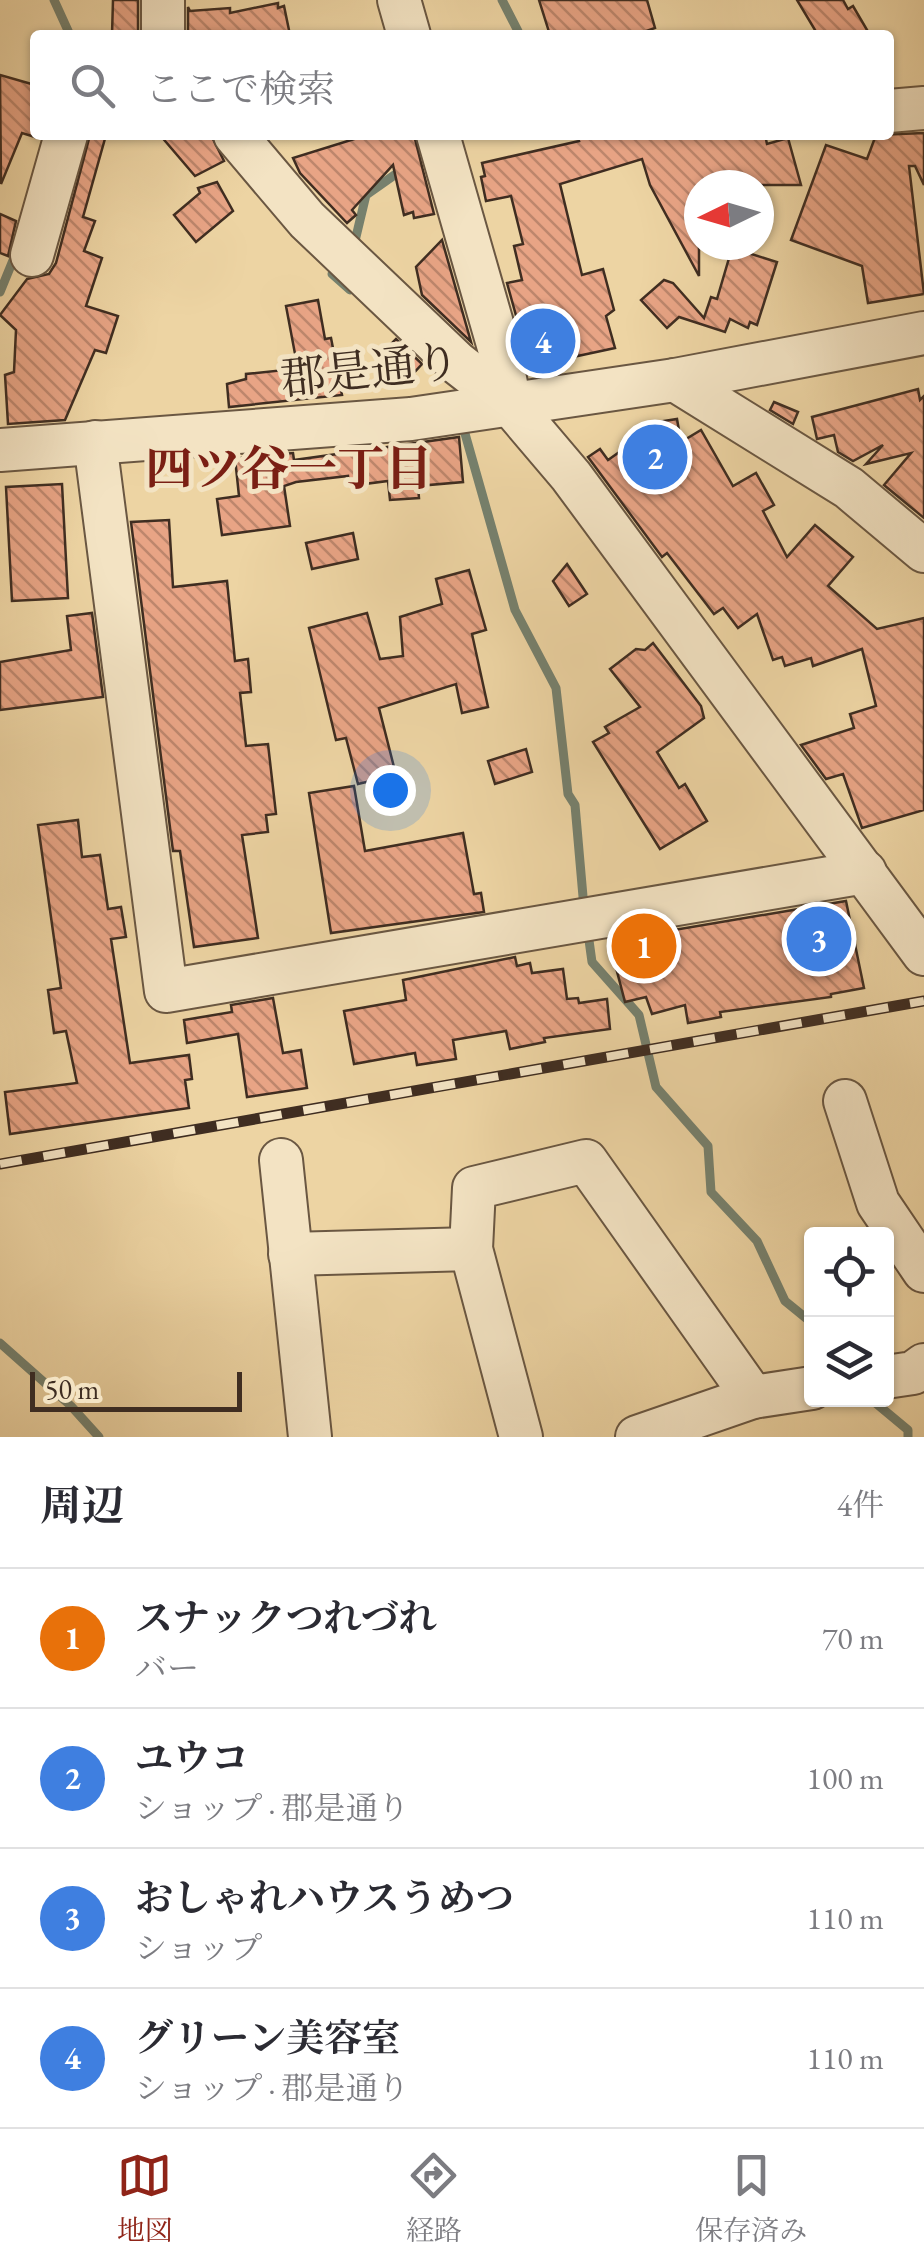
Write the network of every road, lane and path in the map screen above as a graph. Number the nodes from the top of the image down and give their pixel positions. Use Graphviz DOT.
graph roads {
  1 [pos="163,0"];
  2 [pos="399,0"];
  3 [pos="163,30"];
  4 [pos="408,30"];
  5 [pos="924,108"];
  6 [pos="894,111"];
  7 [pos="65,140"];
  8 [pos="239,140"];
  9 [pos="439,140"];
  10 [pos="32,256"];
  11 [pos="924,333"];
  12 [pos="675,380"];
  13 [pos="510,404"];
  14 [pos="95,442"];
  15 [pos="0,450"];
  16 [pos="924,551"];
  17 [pos="865,872"];
  18 [pos="924,954"];
  19 [pos="845,1101"];
  20 [pos="281,1160"];
  21 [pos="471,1248"];
  22 [pos="290,1254"];
  23 [pos="924,1270"];
  24 [pos="924,1364"];
  25 [pos="894,1376"];
  26 [pos="804,1389"];
  27 [pos="753,1397"];
  28 [pos="310,1437"];
  29 [pos="520,1437"];
  30 [pos="636,1437"];
  1 -- 3 [label="street"];
  2 -- 4 [label="street"];
  5 -- 6 [label="street"];
  7 -- 10 [label="street"];
  8 -- 13 [label="street"];
  9 -- 13 [label="street"];
  11 -- 12 [label="street, 郡是通り"];
  12 -- 13 [label="street, 郡是通り"];
  12 -- 16 [label="street"];
  13 -- 14 [label="street, 郡是通り"];
  13 -- 17 [label="street"];
  14 -- 15 [label="street, 郡是通り"];
  14 -- 17 [label="street"];
  17 -- 18 [label="street"];
  19 -- 23 [label="street"];
  20 -- 22 [label="street"];
  21 -- 22 [label="street"];
  21 -- 27 [label="street"];
  21 -- 29 [label="street"];
  22 -- 28 [label="street"];
  24 -- 25 [label="street"];
  26 -- 27 [label="street"];
  27 -- 30 [label="street"];
}
